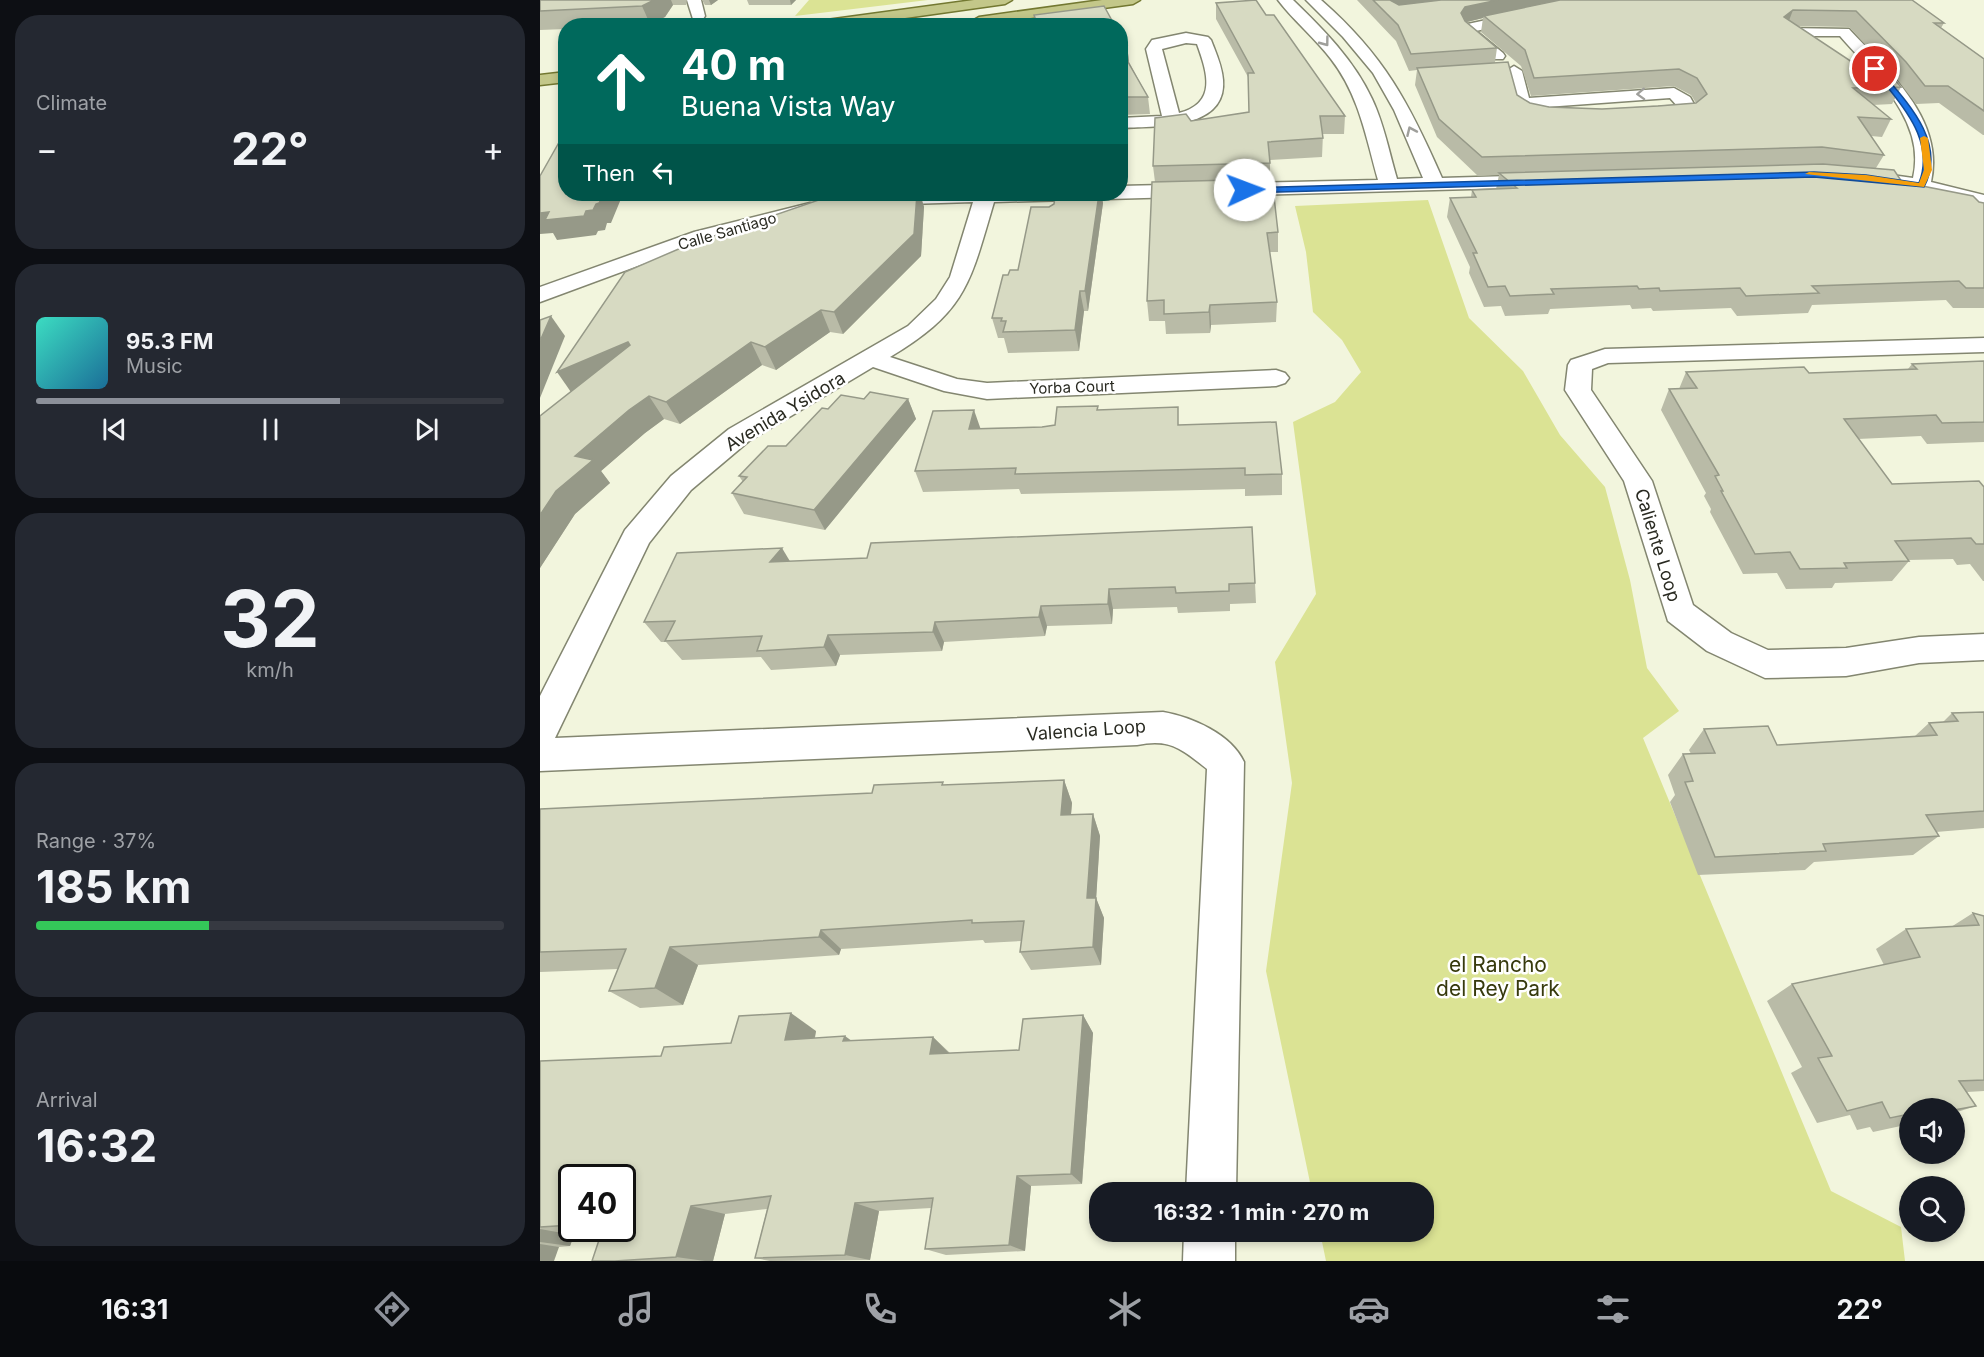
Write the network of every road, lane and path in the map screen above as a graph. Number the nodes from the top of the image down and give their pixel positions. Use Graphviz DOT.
graph roads {
  1 [pos="694,0"];
  2 [pos="1005,0"];
  3 [pos="1133,0"];
  4 [pos="1285,0"];
  5 [pos="1313,0"];
  6 [pos="1599,0"];
  7 [pos="1504,6"];
  8 [pos="1523,15"];
  9 [pos="698,16"];
  10 [pos="871,18"];
  11 [pos="996,18"];
  12 [pos="1820,54"];
  13 [pos="1508,66"];
  14 [pos="1485,68"];
  15 [pos="1404,73"];
  16 [pos="1381,75"];
  17 [pos="1351,77"];
  18 [pos="558,78"];
  19 [pos="540,80"];
  20 [pos="1869,81"];
  21 [pos="1888,84"];
  22 [pos="1524,103"];
  23 [pos="1643,115"];
  24 [pos="1172,119"];
  25 [pos="1568,120"];
  26 [pos="1128,122"];
  27 [pos="1840,175"];
  28 [pos="1565,180"];
  29 [pos="1435,184"];
  30 [pos="1921,185"];
  31 [pos="1390,187"];
  32 [pos="1128,193"];
  33 [pos="864,201"];
  34 [pos="984,201"];
  35 [pos="1984,201"];
  36 [pos="856,202"];
  37 [pos="835,205"];
  38 [pos="540,296"];
  39 [pos="1984,345"];
  40 [pos="873,359"];
  41 [pos="1276,378"];
  42 [pos="1984,647"];
  43 [pos="540,732"];
  44 [pos="540,755"];
  45 [pos="1211,1182"];
  46 [pos="1210,1242"];
  47 [pos="1209,1261"];
  1 -- 9 [label="street"];
  2 -- 10 [label="main road"];
  3 -- 11 [label="main road"];
  4 -- 17 [label="street, one-way"];
  5 -- 16 [label="street"];
  6 -- 8 [label="street"];
  7 -- 8 [label="street"];
  8 -- 13 [label="street"];
  12 -- 21 [label="street"];
  13 -- 14 [label="street"];
  13 -- 22 [label="street"];
  15 -- 16 [label="street"];
  16 -- 17 [label="street"];
  29 -- 16 [label="street, one-way"];
  17 -- 31 [label="street"];
  18 -- 19 [label="main road"];
  20 -- 21 [label="street"];
  21 -- 30 [label="street"];
  23 -- 22 [label="street, one-way"];
  22 -- 25 [label="street"];
  24 -- 24 [label="street"];
  24 -- 26 [label="street"];
  27 -- 30 [label="street"];
  28 -- 29 [label="street"];
  29 -- 31 [label="street"];
  30 -- 35 [label="street"];
  31 -- 32 [label="street"];
  33 -- 36 [label="street"];
  34 -- 40 [label="street, Avenida Ysidora"];
  37 -- 38 [label="street, Calle Santiago"];
  39 -- 42 [label="street, Caliente Loop"];
  40 -- 41 [label="street, Yorba Court"];
  40 -- 43 [label="street, Avenida Ysidora"];
  44 -- 45 [label="street, Valencia Loop"];
  46 -- 47 [label="street"];
}
